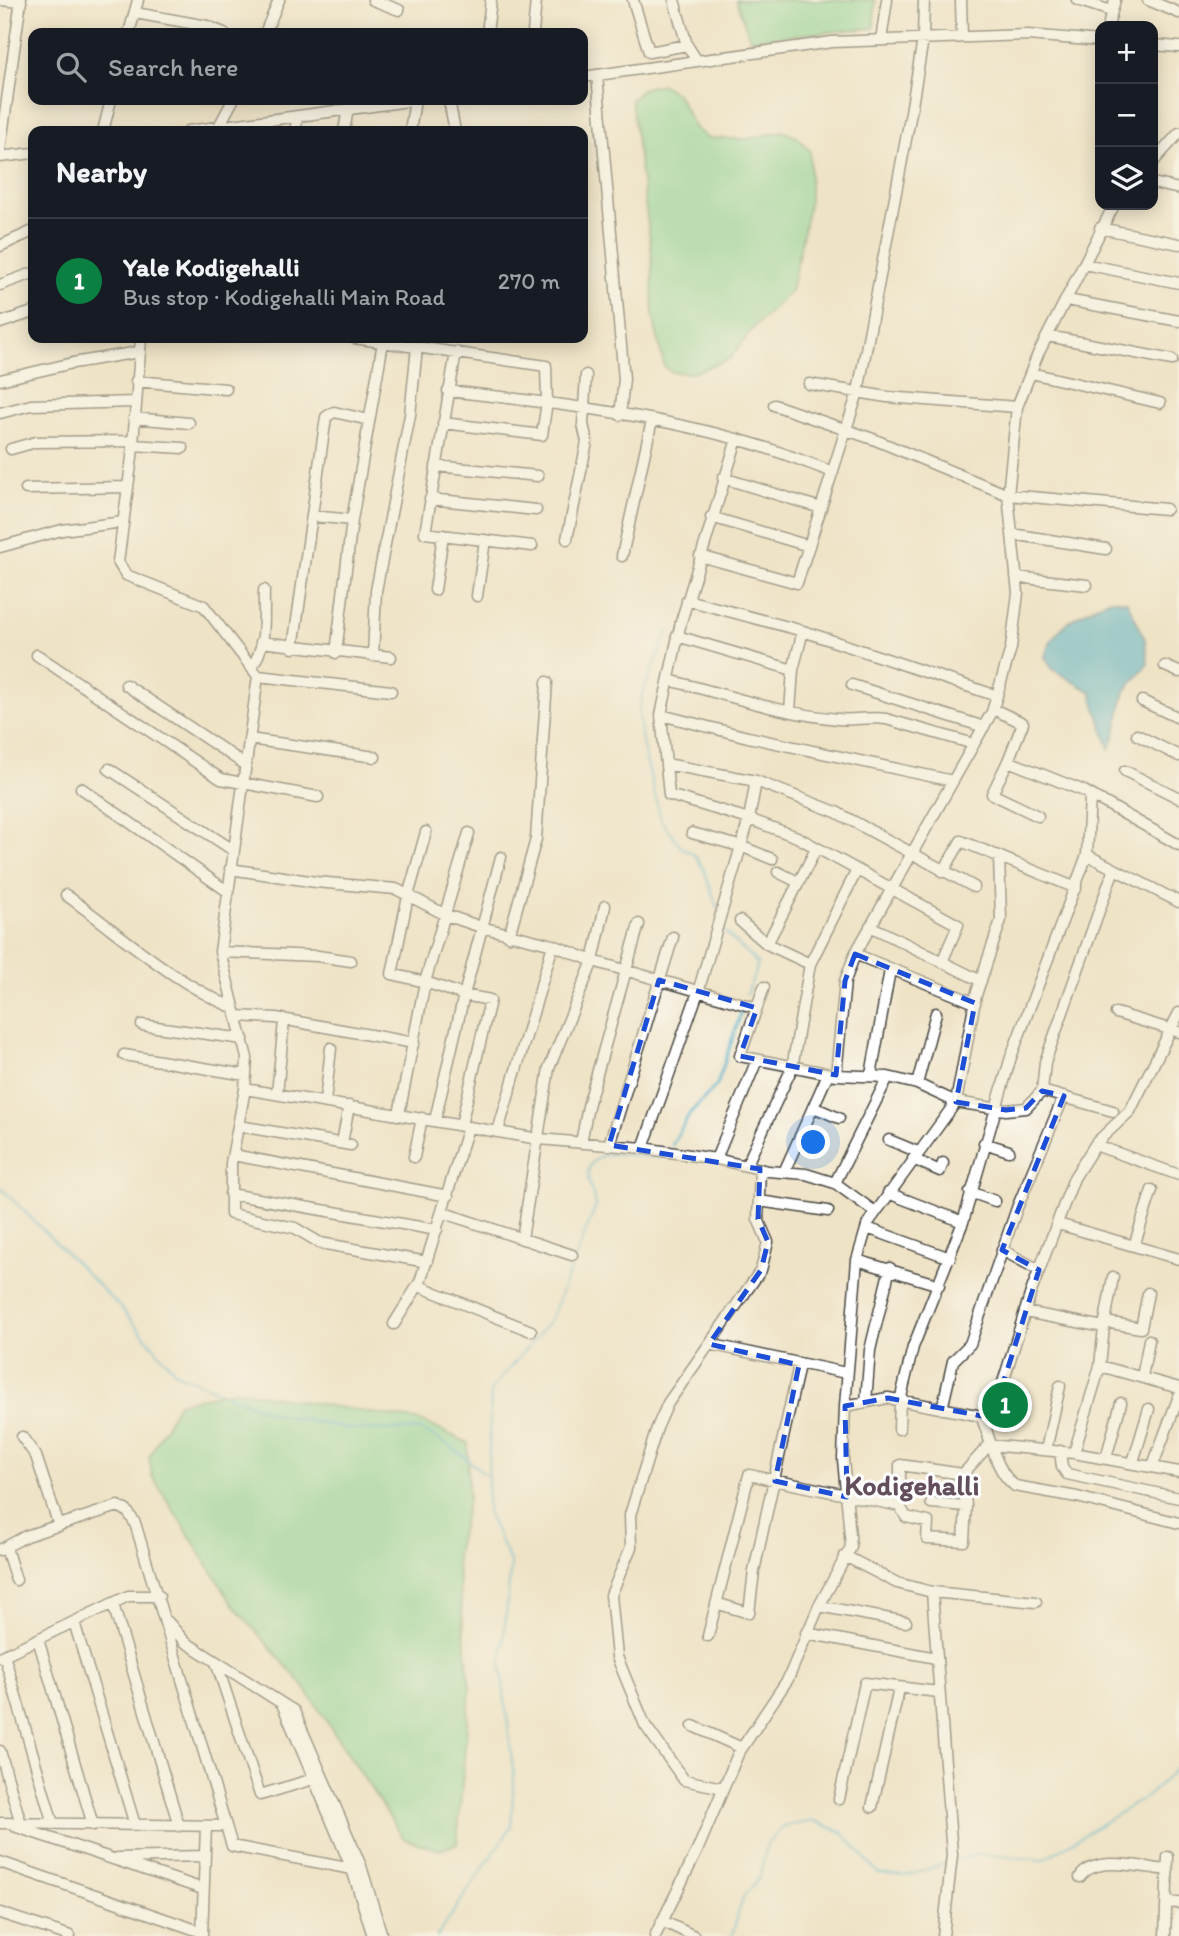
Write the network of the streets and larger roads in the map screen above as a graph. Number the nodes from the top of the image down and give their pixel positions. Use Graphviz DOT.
graph roads {
  1 [pos="1,0"];
  2 [pos="138,0"];
  3 [pos="279,0"];
  4 [pos="373,0"];
  5 [pos="491,0"];
  6 [pos="536,0"];
  7 [pos="633,0"];
  8 [pos="674,0"];
  9 [pos="887,0"];
  10 [pos="924,0"];
  11 [pos="961,0"];
  12 [pos="1077,0"];
  13 [pos="1148,0"];
  14 [pos="21,1"];
  15 [pos="1113,5"];
  16 [pos="399,10"];
  17 [pos="135,13"];
  18 [pos="1179,13"];
  19 [pos="130,28"];
  20 [pos="212,28"];
  21 [pos="267,28"];
  22 [pos="488,28"];
  23 [pos="533,28"];
  24 [pos="962,37"];
  25 [pos="923,39"];
  26 [pos="881,40"];
  27 [pos="1095,41"];
  28 [pos="687,45"];
  29 [pos="1158,45"];
  30 [pos="1179,47"];
  31 [pos="697,61"];
  32 [pos="597,75"];
  33 [pos="588,76"];
  34 [pos="110,105"];
  35 [pos="230,105"];
  36 [pos="378,105"];
  37 [pos="414,105"];
  38 [pos="450,105"];
  39 [pos="348,109"];
  40 [pos="298,116"];
  41 [pos="104,126"];
  42 [pos="220,126"];
  43 [pos="236,126"];
  44 [pos="296,126"];
  45 [pos="345,126"];
  46 [pos="411,126"];
  47 [pos="454,126"];
  48 [pos="1179,133"];
  49 [pos="0,150"];
  50 [pos="28,154"];
  51 [pos="1158,156"];
  52 [pos="0,157"];
  53 [pos="1158,184"];
  54 [pos="1179,189"];
  55 [pos="1111,210"];
  56 [pos="1101,229"];
  57 [pos="28,233"];
  58 [pos="1179,244"];
  59 [pos="0,246"];
  60 [pos="1084,264"];
  61 [pos="28,275"];
  62 [pos="1179,283"];
  63 [pos="0,285"];
  64 [pos="1067,300"];
  65 [pos="28,314"];
  66 [pos="1179,321"];
  67 [pos="0,323"];
  68 [pos="1048,336"];
  69 [pos="140,343"];
  70 [pos="376,343"];
  71 [pos="396,343"];
  72 [pos="416,346"];
  73 [pos="139,352"];
  74 [pos="456,352"];
  75 [pos="1172,360"];
  76 [pos="1031,373"];
  77 [pos="586,375"];
  78 [pos="0,380"];
  79 [pos="136,381"];
  80 [pos="808,384"];
  81 [pos="226,389"];
  82 [pos="448,391"];
  83 [pos="858,392"];
  84 [pos="135,402"];
  85 [pos="547,402"];
  86 [pos="1160,402"];
  87 [pos="774,405"];
  88 [pos="1017,407"];
  89 [pos="584,408"];
  90 [pos="0,413"];
  91 [pos="620,415"];
  92 [pos="134,418"];
  93 [pos="369,420"];
  94 [pos="652,420"];
  95 [pos="189,422"];
  96 [pos="443,424"];
  97 [pos="846,430"];
  98 [pos="737,439"];
  99 [pos="133,443"];
  100 [pos="11,449"];
  101 [pos="183,449"];
  102 [pos="436,466"];
  103 [pos="833,472"];
  104 [pos="538,476"];
  105 [pos="723,478"];
  106 [pos="128,487"];
  107 [pos="26,489"];
  108 [pos="1008,495"];
  109 [pos="430,499"];
  110 [pos="821,508"];
  111 [pos="1166,509"];
  112 [pos="536,510"];
  113 [pos="312,516"];
  114 [pos="711,517"];
  115 [pos="352,520"];
  116 [pos="123,522"];
  117 [pos="1012,534"];
  118 [pos="443,535"];
  119 [pos="567,539"];
  120 [pos="485,540"];
  121 [pos="532,546"];
  122 [pos="809,546"];
  123 [pos="0,547"];
  124 [pos="1106,548"];
  125 [pos="622,556"];
  126 [pos="700,556"];
  127 [pos="1016,577"];
  128 [pos="1087,585"];
  129 [pos="264,590"];
  130 [pos="435,590"];
  131 [pos="477,596"];
  132 [pos="687,600"];
  133 [pos="803,631"];
  134 [pos="677,636"];
  135 [pos="261,642"];
  136 [pos="293,648"];
  137 [pos="336,653"];
  138 [pos="37,655"];
  139 [pos="373,656"];
  140 [pos="391,657"];
  141 [pos="1165,666"];
  142 [pos="251,667"];
  143 [pos="793,670"];
  144 [pos="1179,672"];
  145 [pos="258,676"];
  146 [pos="669,680"];
  147 [pos="547,682"];
  148 [pos="125,685"];
  149 [pos="852,685"];
  150 [pos="391,691"];
  151 [pos="997,696"];
  152 [pos="1142,701"];
  153 [pos="993,709"];
  154 [pos="790,711"];
  155 [pos="661,715"];
  156 [pos="1179,718"];
  157 [pos="984,727"];
  158 [pos="1137,735"];
  159 [pos="249,739"];
  160 [pos="974,744"];
  161 [pos="1179,756"];
  162 [pos="375,757"];
  163 [pos="1007,761"];
  164 [pos="666,764"];
  165 [pos="246,765"];
  166 [pos="109,769"];
  167 [pos="1125,771"];
  168 [pos="756,780"];
  169 [pos="953,781"];
  170 [pos="244,783"];
  171 [pos="81,789"];
  172 [pos="318,797"];
  173 [pos="1090,797"];
  174 [pos="1179,798"];
  175 [pos="1038,816"];
  176 [pos="749,819"];
  177 [pos="426,832"];
  178 [pos="469,833"];
  179 [pos="692,833"];
  180 [pos="1179,845"];
  181 [pos="743,847"];
  182 [pos="816,849"];
  183 [pos="233,850"];
  184 [pos="1087,855"];
  185 [pos="911,856"];
  186 [pos="999,856"];
  187 [pos="501,857"];
  188 [pos="772,859"];
  189 [pos="230,869"];
  190 [pos="1114,869"];
  191 [pos="778,872"];
  192 [pos="856,872"];
  193 [pos="943,872"];
  194 [pos="799,882"];
  195 [pos="974,887"];
  196 [pos="1076,888"];
  197 [pos="892,889"];
  198 [pos="227,891"];
  199 [pos="66,895"];
  200 [pos="408,896"];
  201 [pos="1179,902"];
  202 [pos="605,906"];
  203 [pos="446,915"];
  204 [pos="740,921"];
  205 [pos="639,924"];
  206 [pos="870,926"];
  207 [pos="481,928"];
  208 [pos="509,936"];
  209 [pos="673,937"];
  210 [pos="766,944"];
  211 [pos="553,945"];
  212 [pos="219,952"];
  213 [pos="855,954"];
  214 [pos="351,961"];
  215 [pos="593,961"];
  216 [pos="942,962"];
  217 [pos="810,964"];
  218 [pos="626,969"];
  219 [pos="890,971"];
  220 [pos="659,980"];
  221 [pos="981,981"];
  222 [pos="425,982"];
  223 [pos="764,987"];
  224 [pos="698,992"];
  225 [pos="464,995"];
  226 [pos="975,1003"];
  227 [pos="757,1008"];
  228 [pos="236,1012"];
  229 [pos="936,1013"];
  230 [pos="1116,1013"];
  231 [pos="1179,1013"];
  232 [pos="284,1021"];
  233 [pos="142,1025"];
  234 [pos="1175,1031"];
  235 [pos="243,1039"];
  236 [pos="414,1043"];
  237 [pos="331,1048"];
  238 [pos="124,1055"];
  239 [pos="757,1060"];
  240 [pos="792,1068"];
  241 [pos="832,1074"];
  242 [pos="246,1075"];
  243 [pos="871,1075"];
  244 [pos="888,1077"];
  245 [pos="917,1084"];
  246 [pos="245,1089"];
  247 [pos="1042,1091"];
  248 [pos="277,1094"];
  249 [pos="1064,1096"];
  250 [pos="325,1101"];
  251 [pos="956,1102"];
  252 [pos="349,1106"];
  253 [pos="813,1107"];
  254 [pos="994,1108"];
  255 [pos="1113,1111"];
  256 [pos="399,1114"];
  257 [pos="422,1118"];
  258 [pos="839,1118"];
  259 [pos="435,1120"];
  260 [pos="239,1126"];
  261 [pos="465,1126"];
  262 [pos="498,1131"];
  263 [pos="539,1139"];
  264 [pos="889,1140"];
  265 [pos="581,1143"];
  266 [pos="797,1143"];
  267 [pos="984,1143"];
  268 [pos="610,1145"];
  269 [pos="1095,1145"];
  270 [pos="643,1148"];
  271 [pos="815,1149"];
  272 [pos="1009,1151"];
  273 [pos="915,1155"];
  274 [pos="414,1157"];
  275 [pos="232,1159"];
  276 [pos="716,1159"];
  277 [pos="943,1163"];
  278 [pos="746,1166"];
  279 [pos="760,1169"];
  280 [pos="784,1172"];
  281 [pos="1179,1175"];
  282 [pos="835,1183"];
  283 [pos="1152,1191"];
  284 [pos="970,1192"];
  285 [pos="888,1193"];
  286 [pos="230,1194"];
  287 [pos="448,1196"];
  288 [pos="759,1201"];
  289 [pos="995,1201"];
  290 [pos="828,1211"];
  291 [pos="875,1212"];
  292 [pos="444,1213"];
  293 [pos="963,1222"];
  294 [pos="1058,1224"];
  295 [pos="867,1228"];
  296 [pos="437,1230"];
  297 [pos="522,1239"];
  298 [pos="1134,1246"];
  299 [pos="1002,1250"];
  300 [pos="572,1255"];
  301 [pos="950,1258"];
  302 [pos="1179,1259"];
  303 [pos="857,1261"];
  304 [pos="427,1262"];
  305 [pos="890,1268"];
  306 [pos="1040,1270"];
  307 [pos="1112,1278"];
  308 [pos="939,1285"];
  309 [pos="419,1286"];
  310 [pos="1148,1293"];
  311 [pos="1025,1312"];
  312 [pos="394,1324"];
  313 [pos="1105,1325"];
  314 [pos="531,1331"];
  315 [pos="1149,1340"];
  316 [pos="709,1344"];
  317 [pos="799,1365"];
  318 [pos="1100,1367"];
  319 [pos="846,1373"];
  320 [pos="1142,1377"];
  321 [pos="1060,1385"];
  322 [pos="1179,1388"];
  323 [pos="1179,1396"];
  324 [pos="900,1401"];
  325 [pos="866,1402"];
  326 [pos="1121,1403"];
  327 [pos="845,1406"];
  328 [pos="942,1409"];
  329 [pos="1149,1409"];
  330 [pos="981,1416"];
  331 [pos="899,1429"];
  332 [pos="22,1437"];
  333 [pos="989,1445"];
  334 [pos="1046,1450"];
  335 [pos="1060,1451"];
  336 [pos="1074,1452"];
  337 [pos="1106,1458"];
  338 [pos="1133,1462"];
  339 [pos="1153,1465"];
  340 [pos="1179,1472"];
  341 [pos="963,1474"];
  342 [pos="775,1481"];
  343 [pos="847,1497"];
  344 [pos="1179,1498"];
  345 [pos="931,1503"];
  346 [pos="900,1506"];
  347 [pos="966,1506"];
  348 [pos="1179,1523"];
  349 [pos="59,1526"];
  350 [pos="3,1549"];
  351 [pos="845,1556"];
  352 [pos="16,1580"];
  353 [pos="932,1592"];
  354 [pos="159,1596"];
  355 [pos="1036,1602"];
  356 [pos="113,1604"];
  357 [pos="719,1604"];
  358 [pos="818,1606"];
  359 [pos="166,1619"];
  360 [pos="74,1622"];
  361 [pos="906,1622"];
  362 [pos="807,1633"];
  363 [pos="708,1636"];
  364 [pos="38,1639"];
  365 [pos="2,1656"];
  366 [pos="936,1658"];
  367 [pos="215,1662"];
  368 [pos="899,1689"];
  369 [pos="938,1692"];
  370 [pos="283,1706"];
  371 [pos="693,1726"];
  372 [pos="742,1748"];
  373 [pos="0,1751"];
  374 [pos="307,1781"];
  375 [pos="723,1788"];
  376 [pos="839,1799"];
  377 [pos="872,1807"];
  378 [pos="3,1824"];
  379 [pos="21,1824"];
  380 [pos="53,1824"];
  381 [pos="93,1825"];
  382 [pos="135,1825"];
  383 [pos="178,1826"];
  384 [pos="205,1826"];
  385 [pos="226,1826"];
  386 [pos="204,1856"];
  387 [pos="1168,1857"];
  388 [pos="109,1858"];
  389 [pos="0,1862"];
  390 [pos="352,1870"];
  391 [pos="1168,1870"];
  392 [pos="1080,1877"];
  393 [pos="203,1889"];
  394 [pos="1166,1902"];
  395 [pos="1179,1903"];
  396 [pos="0,1913"];
  397 [pos="662,1921"];
  398 [pos="202,1934"];
  399 [pos="70,1936"];
  400 [pos="373,1936"];
  401 [pos="382,1936"];
  402 [pos="655,1936"];
  403 [pos="694,1936"];
  404 [pos="944,1936"];
  405 [pos="1165,1936"];
  1 -- 14 [label="street"];
  2 -- 17 [label="street"];
  3 -- 21 [label="street"];
  4 -- 16 [label="street"];
  5 -- 22 [label="street"];
  6 -- 23 [label="street"];
  7 -- 28 [label="street"];
  8 -- 28 [label="street"];
  9 -- 26 [label="street"];
  10 -- 25 [label="street"];
  11 -- 24 [label="street"];
  12 -- 15 [label="street"];
  13 -- 18 [label="street"];
  14 -- 49 [label="street"];
  17 -- 19 [label="street"];
  17 -- 20 [label="street"];
  24 -- 25 [label="street"];
  24 -- 27 [label="street"];
  25 -- 26 [label="street"];
  25 -- 83 [label="street"];
  26 -- 31 [label="street"];
  28 -- 31 [label="street"];
  29 -- 30 [label="street"];
  31 -- 32 [label="street"];
  32 -- 33 [label="street"];
  32 -- 91 [label="street"];
  34 -- 41 [label="street"];
  35 -- 42 [label="street"];
  36 -- 39 [label="street"];
  37 -- 46 [label="street"];
  38 -- 47 [label="street"];
  39 -- 40 [label="street"];
  39 -- 45 [label="street"];
  40 -- 43 [label="street"];
  40 -- 44 [label="street"];
  48 -- 51 [label="street"];
  50 -- 52 [label="street"];
  53 -- 54 [label="street"];
  55 -- 56 [label="street"];
  56 -- 58 [label="street"];
  56 -- 60 [label="street"];
  57 -- 59 [label="street"];
  60 -- 62 [label="street"];
  60 -- 64 [label="street"];
  61 -- 63 [label="street"];
  64 -- 66 [label="street"];
  64 -- 68 [label="street"];
  65 -- 67 [label="street"];
  68 -- 75 [label="street"];
  68 -- 76 [label="street"];
  69 -- 73 [label="street"];
  70 -- 93 [label="street"];
  71 -- 72 [label="street"];
  72 -- 74 [label="street"];
  72 -- 139 [label="street"];
  73 -- 78 [label="street"];
  73 -- 79 [label="street"];
  74 -- 82 [label="street"];
  74 -- 85 [label="street"];
  76 -- 86 [label="street"];
  76 -- 88 [label="street"];
  77 -- 89 [label="street"];
  79 -- 81 [label="street"];
  79 -- 84 [label="street"];
  80 -- 83 [label="street"];
  82 -- 85 [label="street"];
  82 -- 96 [label="street"];
  83 -- 88 [label="street"];
  83 -- 97 [label="street"];
  84 -- 90 [label="street"];
  84 -- 92 [label="street"];
  85 -- 89 [label="street"];
  85 -- 96 [label="street"];
  87 -- 97 [label="street"];
  88 -- 108 [label="street"];
  89 -- 91 [label="street"];
  89 -- 119 [label="street"];
  91 -- 94 [label="street"];
  92 -- 95 [label="street"];
  92 -- 99 [label="street"];
  93 -- 113 [label="street"];
  93 -- 115 [label="street"];
  94 -- 98 [label="street"];
  94 -- 125 [label="street"];
  96 -- 102 [label="street"];
  97 -- 103 [label="street"];
  97 -- 108 [label="street"];
  98 -- 103 [label="street"];
  98 -- 105 [label="street"];
  99 -- 100 [label="street"];
  99 -- 101 [label="street"];
  99 -- 106 [label="street"];
  102 -- 104 [label="street"];
  102 -- 109 [label="street"];
  103 -- 110 [label="street"];
  105 -- 110 [label="street"];
  105 -- 114 [label="street"];
  106 -- 107 [label="street"];
  106 -- 116 [label="street"];
  108 -- 111 [label="street"];
  108 -- 117 [label="street"];
  109 -- 112 [label="street"];
  109 -- 118 [label="street"];
  110 -- 122 [label="street"];
  113 -- 115 [label="street"];
  113 -- 136 [label="street"];
  114 -- 122 [label="street"];
  114 -- 126 [label="street"];
  115 -- 137 [label="street"];
  116 -- 123 [label="street"];
  116 -- 142 [label="street"];
  117 -- 124 [label="street"];
  117 -- 127 [label="street"];
  118 -- 120 [label="street"];
  118 -- 130 [label="street"];
  120 -- 121 [label="street"];
  120 -- 131 [label="street"];
  122 -- 126 [label="street"];
  126 -- 132 [label="street"];
  127 -- 128 [label="street"];
  127 -- 151 [label="street"];
  129 -- 135 [label="street"];
  132 -- 133 [label="street"];
  132 -- 134 [label="street"];
  133 -- 143 [label="street"];
  133 -- 151 [label="street"];
  134 -- 143 [label="street"];
  134 -- 146 [label="street"];
  135 -- 136 [label="street"];
  135 -- 142 [label="street"];
  136 -- 137 [label="street"];
  137 -- 139 [label="street"];
  138 -- 170 [label="street"];
  139 -- 140 [label="street"];
  141 -- 144 [label="street"];
  142 -- 145 [label="street"];
  143 -- 154 [label="street"];
  145 -- 150 [label="street"];
  145 -- 159 [label="street"];
  146 -- 154 [label="street"];
  146 -- 155 [label="street"];
  147 -- 208 [label="street"];
  148 -- 165 [label="street"];
  149 -- 157 [label="street"];
  151 -- 153 [label="street"];
  152 -- 156 [label="street"];
  153 -- 157 [label="street"];
  153 -- 163 [label="street"];
  154 -- 160 [label="street"];
  155 -- 164 [label="street"];
  155 -- 169 [label="street"];
  157 -- 160 [label="street"];
  158 -- 161 [label="street"];
  159 -- 162 [label="street"];
  159 -- 165 [label="street"];
  160 -- 169 [label="street"];
  163 -- 173 [label="street"];
  163 -- 175 [label="street"];
  164 -- 168 [label="street"];
  164 -- 176 [label="street"];
  165 -- 170 [label="street"];
  166 -- 183 [label="street"];
  167 -- 174 [label="street"];
  168 -- 176 [label="street"];
  168 -- 185 [label="street"];
  169 -- 185 [label="street"];
  170 -- 172 [label="street"];
  170 -- 183 [label="street"];
  171 -- 198 [label="street"];
  173 -- 180 [label="street"];
  173 -- 184 [label="street"];
  176 -- 181 [label="street"];
  176 -- 182 [label="street"];
  177 -- 200 [label="street"];
  178 -- 203 [label="street"];
  179 -- 181 [label="street"];
  181 -- 188 [label="street"];
  181 -- 224 [label="street"];
  182 -- 192 [label="street"];
  182 -- 194 [label="street"];
  183 -- 189 [label="street"];
  184 -- 190 [label="street"];
  184 -- 196 [label="street"];
  185 -- 193 [label="street"];
  185 -- 197 [label="street"];
  186 -- 193 [label="street"];
  186 -- 196 [label="street"];
  186 -- 221 [label="street"];
  187 -- 207 [label="street"];
  189 -- 198 [label="street"];
  189 -- 200 [label="street"];
  190 -- 201 [label="street"];
  190 -- 247 [label="street"];
  191 -- 194 [label="street"];
  192 -- 197 [label="street"];
  192 -- 217 [label="street"];
  193 -- 195 [label="street"];
  194 -- 210 [label="street"];
  196 -- 254 [label="street"];
  197 -- 206 [label="street"];
  197 -- 216 [label="street"];
  198 -- 212 [label="street"];
  199 -- 228 [label="street"];
  200 -- 203 [label="street"];
  200 -- 222 [label="street"];
  202 -- 215 [label="street"];
  203 -- 207 [label="street"];
  203 -- 222 [label="street"];
  204 -- 210 [label="street"];
  205 -- 218 [label="street"];
  206 -- 213 [label="street"];
  206 -- 216 [label="street"];
  207 -- 208 [label="street"];
  207 -- 225 [label="street"];
  208 -- 211 [label="street"];
  209 -- 220 [label="street"];
  210 -- 217 [label="street"];
  211 -- 215 [label="street"];
  211 -- 262 [label="street"];
  212 -- 214 [label="street"];
  212 -- 228 [label="street"];
  213 -- 219 [label="street"];
  213 -- 241 [label="street"];
  215 -- 218 [label="street"];
  215 -- 263 [label="street"];
  216 -- 221 [label="street"];
  217 -- 240 [label="street"];
  218 -- 220 [label="street"];
  218 -- 265 [label="street"];
  219 -- 226 [label="street"];
  219 -- 243 [label="street"];
  220 -- 224 [label="street"];
  220 -- 268 [label="street"];
  221 -- 226 [label="street"];
  222 -- 225 [label="street"];
  222 -- 236 [label="street"];
  223 -- 227 [label="street"];
  224 -- 227 [label="street"];
  224 -- 270 [label="street"];
  225 -- 259 [label="street"];
  225 -- 261 [label="street"];
  226 -- 251 [label="street"];
  227 -- 239 [label="street"];
  228 -- 232 [label="street"];
  228 -- 235 [label="street"];
  229 -- 245 [label="street"];
  230 -- 234 [label="street"];
  231 -- 234 [label="street"];
  232 -- 236 [label="street"];
  232 -- 248 [label="street"];
  233 -- 235 [label="street"];
  234 -- 269 [label="street"];
  235 -- 242 [label="street"];
  236 -- 256 [label="street"];
  237 -- 250 [label="street"];
  238 -- 242 [label="street"];
  239 -- 240 [label="street"];
  239 -- 276 [label="street"];
  240 -- 241 [label="street"];
  240 -- 278 [label="street"];
  241 -- 243 [label="street"];
  241 -- 253 [label="street"];
  242 -- 246 [label="street"];
  243 -- 244 [label="street"];
  244 -- 245 [label="street"];
  244 -- 282 [label="street"];
  245 -- 251 [label="street"];
  246 -- 248 [label="street"];
  246 -- 260 [label="street"];
  247 -- 249 [label="street"];
  247 -- 254 [label="street"];
  248 -- 250 [label="street"];
  249 -- 255 [label="street"];
  249 -- 299 [label="street"];
  250 -- 252 [label="street"];
  251 -- 254 [label="street"];
  251 -- 273 [label="street"];
  252 -- 256 [label="street"];
  252 -- 260 [label="street"];
  253 -- 258 [label="street"];
  253 -- 266 [label="street"];
  254 -- 267 [label="street"];
  256 -- 257 [label="street"];
  257 -- 259 [label="street"];
  257 -- 274 [label="street"];
  259 -- 261 [label="street"];
  260 -- 275 [label="street"];
  261 -- 262 [label="street"];
  261 -- 287 [label="street"];
  262 -- 263 [label="street"];
  263 -- 265 [label="street"];
  263 -- 297 [label="street"];
  264 -- 273 [label="street"];
  265 -- 268 [label="street"];
  266 -- 271 [label="street"];
  266 -- 280 [label="street"];
  267 -- 272 [label="street"];
  267 -- 284 [label="street"];
  268 -- 270 [label="street"];
  269 -- 281 [label="street"];
  269 -- 294 [label="street"];
  270 -- 276 [label="street"];
  273 -- 277 [label="street"];
  273 -- 285 [label="street"];
  275 -- 286 [label="street"];
  275 -- 287 [label="street"];
  276 -- 278 [label="street"];
  278 -- 279 [label="street"];
  279 -- 280 [label="street"];
  279 -- 288 [label="street"];
  280 -- 282 [label="street"];
  282 -- 291 [label="street"];
  283 -- 298 [label="street"];
  284 -- 289 [label="street"];
  284 -- 293 [label="street"];
  285 -- 291 [label="street"];
  285 -- 293 [label="street"];
  286 -- 296 [label="street"];
  286 -- 304 [label="street"];
  287 -- 292 [label="street"];
  288 -- 290 [label="street"];
  288 -- 316 [label="street"];
  291 -- 295 [label="street"];
  292 -- 296 [label="street"];
  292 -- 297 [label="street"];
  293 -- 301 [label="street"];
  294 -- 298 [label="street"];
  294 -- 306 [label="street"];
  295 -- 301 [label="street"];
  295 -- 303 [label="street"];
  296 -- 304 [label="street"];
  297 -- 300 [label="street"];
  298 -- 302 [label="street"];
  299 -- 306 [label="street"];
  299 -- 328 [label="street"];
  301 -- 308 [label="street"];
  303 -- 305 [label="street"];
  303 -- 319 [label="street"];
  304 -- 309 [label="street"];
  305 -- 308 [label="street"];
  305 -- 325 [label="street"];
  306 -- 311 [label="street"];
  307 -- 313 [label="street"];
  308 -- 324 [label="street"];
  309 -- 312 [label="street"];
  309 -- 314 [label="street"];
  310 -- 313 [label="street"];
  311 -- 313 [label="street"];
  311 -- 330 [label="street"];
  313 -- 318 [label="street"];
  315 -- 320 [label="street"];
  316 -- 317 [label="street"];
  316 -- 375 [label="street"];
  317 -- 319 [label="street"];
  317 -- 342 [label="street"];
  318 -- 320 [label="street"];
  318 -- 336 [label="street"];
  319 -- 327 [label="street"];
  320 -- 322 [label="street"];
  321 -- 334 [label="street"];
  323 -- 339 [label="street"];
  324 -- 325 [label="street"];
  324 -- 328 [label="street"];
  324 -- 331 [label="street"];
  325 -- 327 [label="street"];
  326 -- 337 [label="street"];
  327 -- 343 [label="street"];
  328 -- 330 [label="street"];
  329 -- 338 [label="street"];
  330 -- 333 [label="street"];
  332 -- 349 [label="street"];
  333 -- 334 [label="street"];
  333 -- 341 [label="street"];
  333 -- 348 [label="street"];
  334 -- 335 [label="street"];
  335 -- 336 [label="street"];
  335 -- 344 [label="street"];
  336 -- 337 [label="street"];
  337 -- 338 [label="street"];
  338 -- 339 [label="street"];
  339 -- 340 [label="street"];
  341 -- 346 [label="street"];
  341 -- 347 [label="street"];
  342 -- 343 [label="street"];
  342 -- 357 [label="street"];
  342 -- 357 [label="street"];
  343 -- 346 [label="street"];
  343 -- 351 [label="street"];
  345 -- 347 [label="street"];
  346 -- 347 [label="street"];
  349 -- 350 [label="street"];
  349 -- 354 [label="street"];
  350 -- 352 [label="street"];
  351 -- 353 [label="street"];
  351 -- 358 [label="street"];
  353 -- 355 [label="street"];
  353 -- 366 [label="street"];
  354 -- 356 [label="street"];
  354 -- 359 [label="street"];
  356 -- 360 [label="street"];
  356 -- 383 [label="street"];
  357 -- 363 [label="street"];
  358 -- 361 [label="street"];
  358 -- 362 [label="street"];
  359 -- 367 [label="street"];
  359 -- 385 [label="street"];
  360 -- 364 [label="street"];
  360 -- 382 [label="street"];
  362 -- 366 [label="street"];
  362 -- 372 [label="street"];
  364 -- 365 [label="street"];
  364 -- 381 [label="street"];
  365 -- 380 [label="street"];
  366 -- 369 [label="street"];
  367 -- 370 [label="street"];
  367 -- 374 [label="street"];
  368 -- 369 [label="street"];
  368 -- 376 [label="street"];
  368 -- 377 [label="street"];
  369 -- 404 [label="street"];
  370 -- 390 [label="street"];
  370 -- 401 [label="street"];
  371 -- 372 [label="street"];
  372 -- 375 [label="street"];
  373 -- 379 [label="street"];
  375 -- 397 [label="street"];
  378 -- 379 [label="street"];
  378 -- 388 [label="street"];
  379 -- 380 [label="street"];
  380 -- 381 [label="street"];
  381 -- 382 [label="street"];
  382 -- 383 [label="street"];
  383 -- 384 [label="street"];
  384 -- 385 [label="street"];
  384 -- 386 [label="street"];
  385 -- 390 [label="street"];
  386 -- 388 [label="street"];
  386 -- 393 [label="street"];
  387 -- 391 [label="street"];
  388 -- 393 [label="street"];
  389 -- 398 [label="street"];
  390 -- 400 [label="street"];
  391 -- 392 [label="street"];
  391 -- 394 [label="street"];
  393 -- 398 [label="street"];
  394 -- 395 [label="street"];
  394 -- 405 [label="street"];
  396 -- 399 [label="street"];
  397 -- 402 [label="street"];
  397 -- 403 [label="street"];
}
